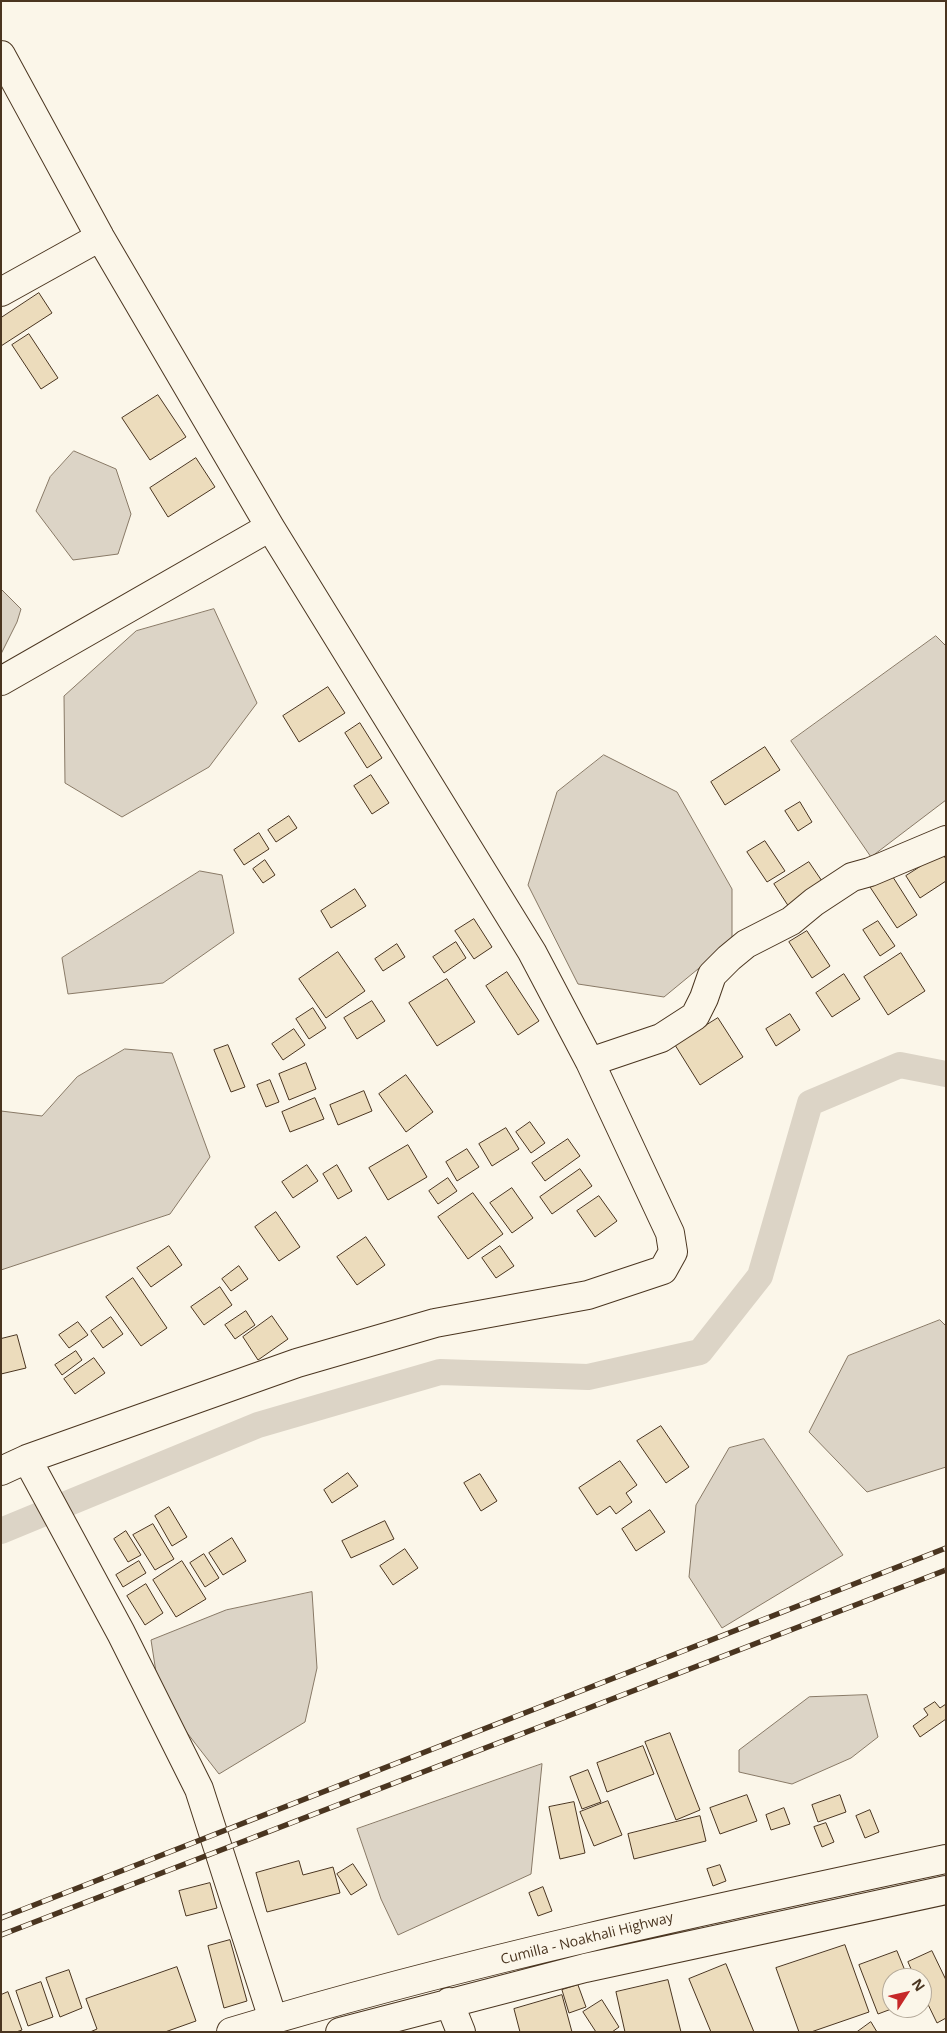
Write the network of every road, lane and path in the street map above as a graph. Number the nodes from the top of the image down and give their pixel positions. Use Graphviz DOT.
graph roads {
  1 [pos="1,55"];
  2 [pos="100,237"];
  3 [pos="1,292"];
  4 [pos="270,527"];
  5 [pos="1,681"];
  6 [pos="946,840"];
  7 [pos="590,1062"];
  8 [pos="30,1464"];
  9 [pos="1,1472"];
  10 [pos="946,1859"];
  11 [pos="946,1890"];
  12 [pos="449,2002"];
  13 [pos="273,2019"];
  14 [pos="231,2032"];
  15 [pos="340,2032"];
  16 [pos="462,2032"];
  1 -- 2 [label="street"];
  2 -- 3 [label="street"];
  2 -- 4 [label="street"];
  4 -- 5 [label="street"];
  4 -- 7 [label="street"];
  6 -- 7 [label="street"];
  7 -- 8 [label="street"];
  8 -- 9 [label="street"];
  8 -- 13 [label="street"];
  10 -- 13 [label="street, Cumilla - Noakhali Highway"];
  11 -- 12 [label="street, Cumilla - Noakhali Highway"];
  12 -- 15 [label="street, Cumilla - Noakhali Highway"];
  12 -- 16 [label="street"];
  13 -- 14 [label="street, Cumilla - Noakhali Highway"];
}
